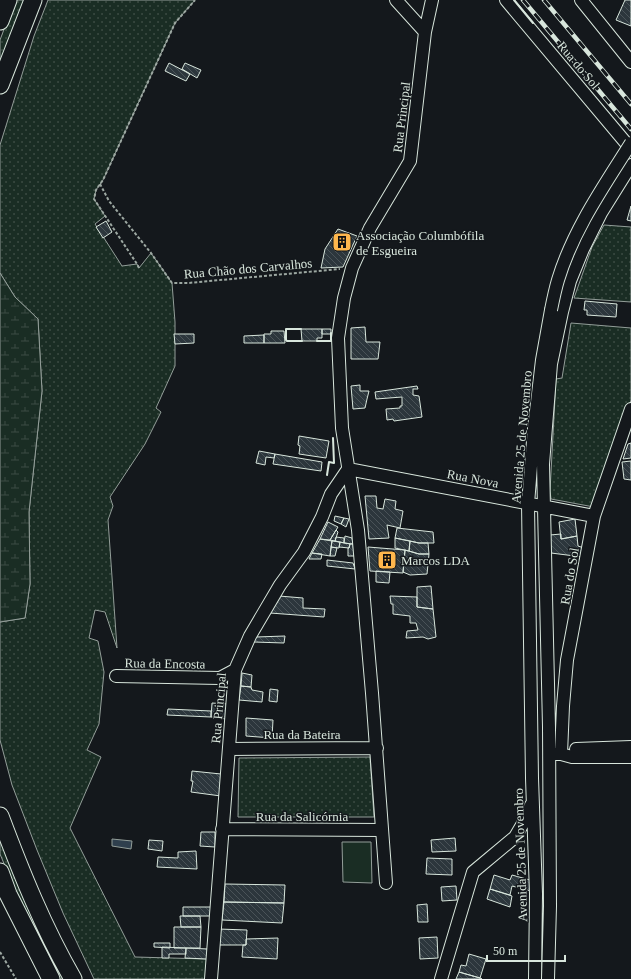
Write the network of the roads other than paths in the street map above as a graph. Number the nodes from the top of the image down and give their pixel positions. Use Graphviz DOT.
graph roads {
  1 [pos="8,0"];
  2 [pos="33,0"];
  3 [pos="396,0"];
  4 [pos="432,0"];
  5 [pos="506,0"];
  6 [pos="581,0"];
  7 [pos="0,21"];
  8 [pos="425,32"];
  9 [pos="631,62"];
  10 [pos="0,85"];
  11 [pos="631,143"];
  12 [pos="631,149"];
  13 [pos="631,165"];
  14 [pos="557,311"];
  15 [pos="631,409"];
  16 [pos="348,469"];
  17 [pos="528,504"];
  18 [pos="543,506"];
  19 [pos="594,516"];
  20 [pos="235,670"];
  21 [pos="116,676"];
  22 [pos="631,747"];
  23 [pos="377,748"];
  24 [pos="229,749"];
  25 [pos="531,753"];
  26 [pos="548,754"];
  27 [pos="561,754"];
  28 [pos="631,757"];
  29 [pos="533,802"];
  30 [pos="0,816"];
  31 [pos="222,829"];
  32 [pos="382,830"];
  33 [pos="0,872"];
  34 [pos="386,883"];
  35 [pos="51,979"];
  36 [pos="73,979"];
  37 [pos="211,979"];
  38 [pos="441,979"];
  39 [pos="535,979"];
  40 [pos="548,979"];
  1 -- 7 [label="highway"];
  2 -- 10 [label="highway"];
  3 -- 8 [label="street"];
  4 -- 8 [label="street, Rua Principal"];
  5 -- 12 [label="street, Rua do Sol"];
  6 -- 9 [label="street"];
  8 -- 16 [label="street, Rua Principal"];
  11 -- 14 [label="street, Avenida 25 de Novembro, bridge"];
  13 -- 14 [label="street, Avenida 25 de Novembro"];
  14 -- 17 [label="street, Avenida 25 de Novembro"];
  14 -- 18 [label="street, Avenida 25 de Novembro"];
  15 -- 19 [label="street, Rua do Sol"];
  16 -- 17 [label="street, Rua Nova"];
  16 -- 20 [label="street, Rua Principal"];
  16 -- 23 [label="street, Rua Principal"];
  17 -- 18 [label="street, Rua Nova"];
  17 -- 25 [label="street, Avenida 25 de Novembro"];
  18 -- 19 [label="street, Rua Nova"];
  18 -- 26 [label="street, Avenida 25 de Novembro"];
  19 -- 27 [label="street, Rua do Sol"];
  20 -- 21 [label="street, Rua da Encosta"];
  20 -- 24 [label="street, Rua Principal"];
  22 -- 27 [label="street"];
  23 -- 24 [label="street, Rua da Bateira"];
  23 -- 32 [label="street, Rua Principal"];
  24 -- 31 [label="street, Rua Principal"];
  25 -- 26 [label="street"];
  25 -- 29 [label="street, Avenida 25 de Novembro"];
  26 -- 27 [label="street"];
  26 -- 40 [label="street, Avenida 25 de Novembro"];
  27 -- 28 [label="street"];
  29 -- 38 [label="street"];
  29 -- 39 [label="street, Avenida 25 de Novembro"];
  30 -- 36 [label="highway"];
  31 -- 32 [label="street, Rua da Salicórnia"];
  31 -- 37 [label="street, Rua Principal"];
  32 -- 34 [label="street, Rua Principal"];
  33 -- 35 [label="highway"];
}
